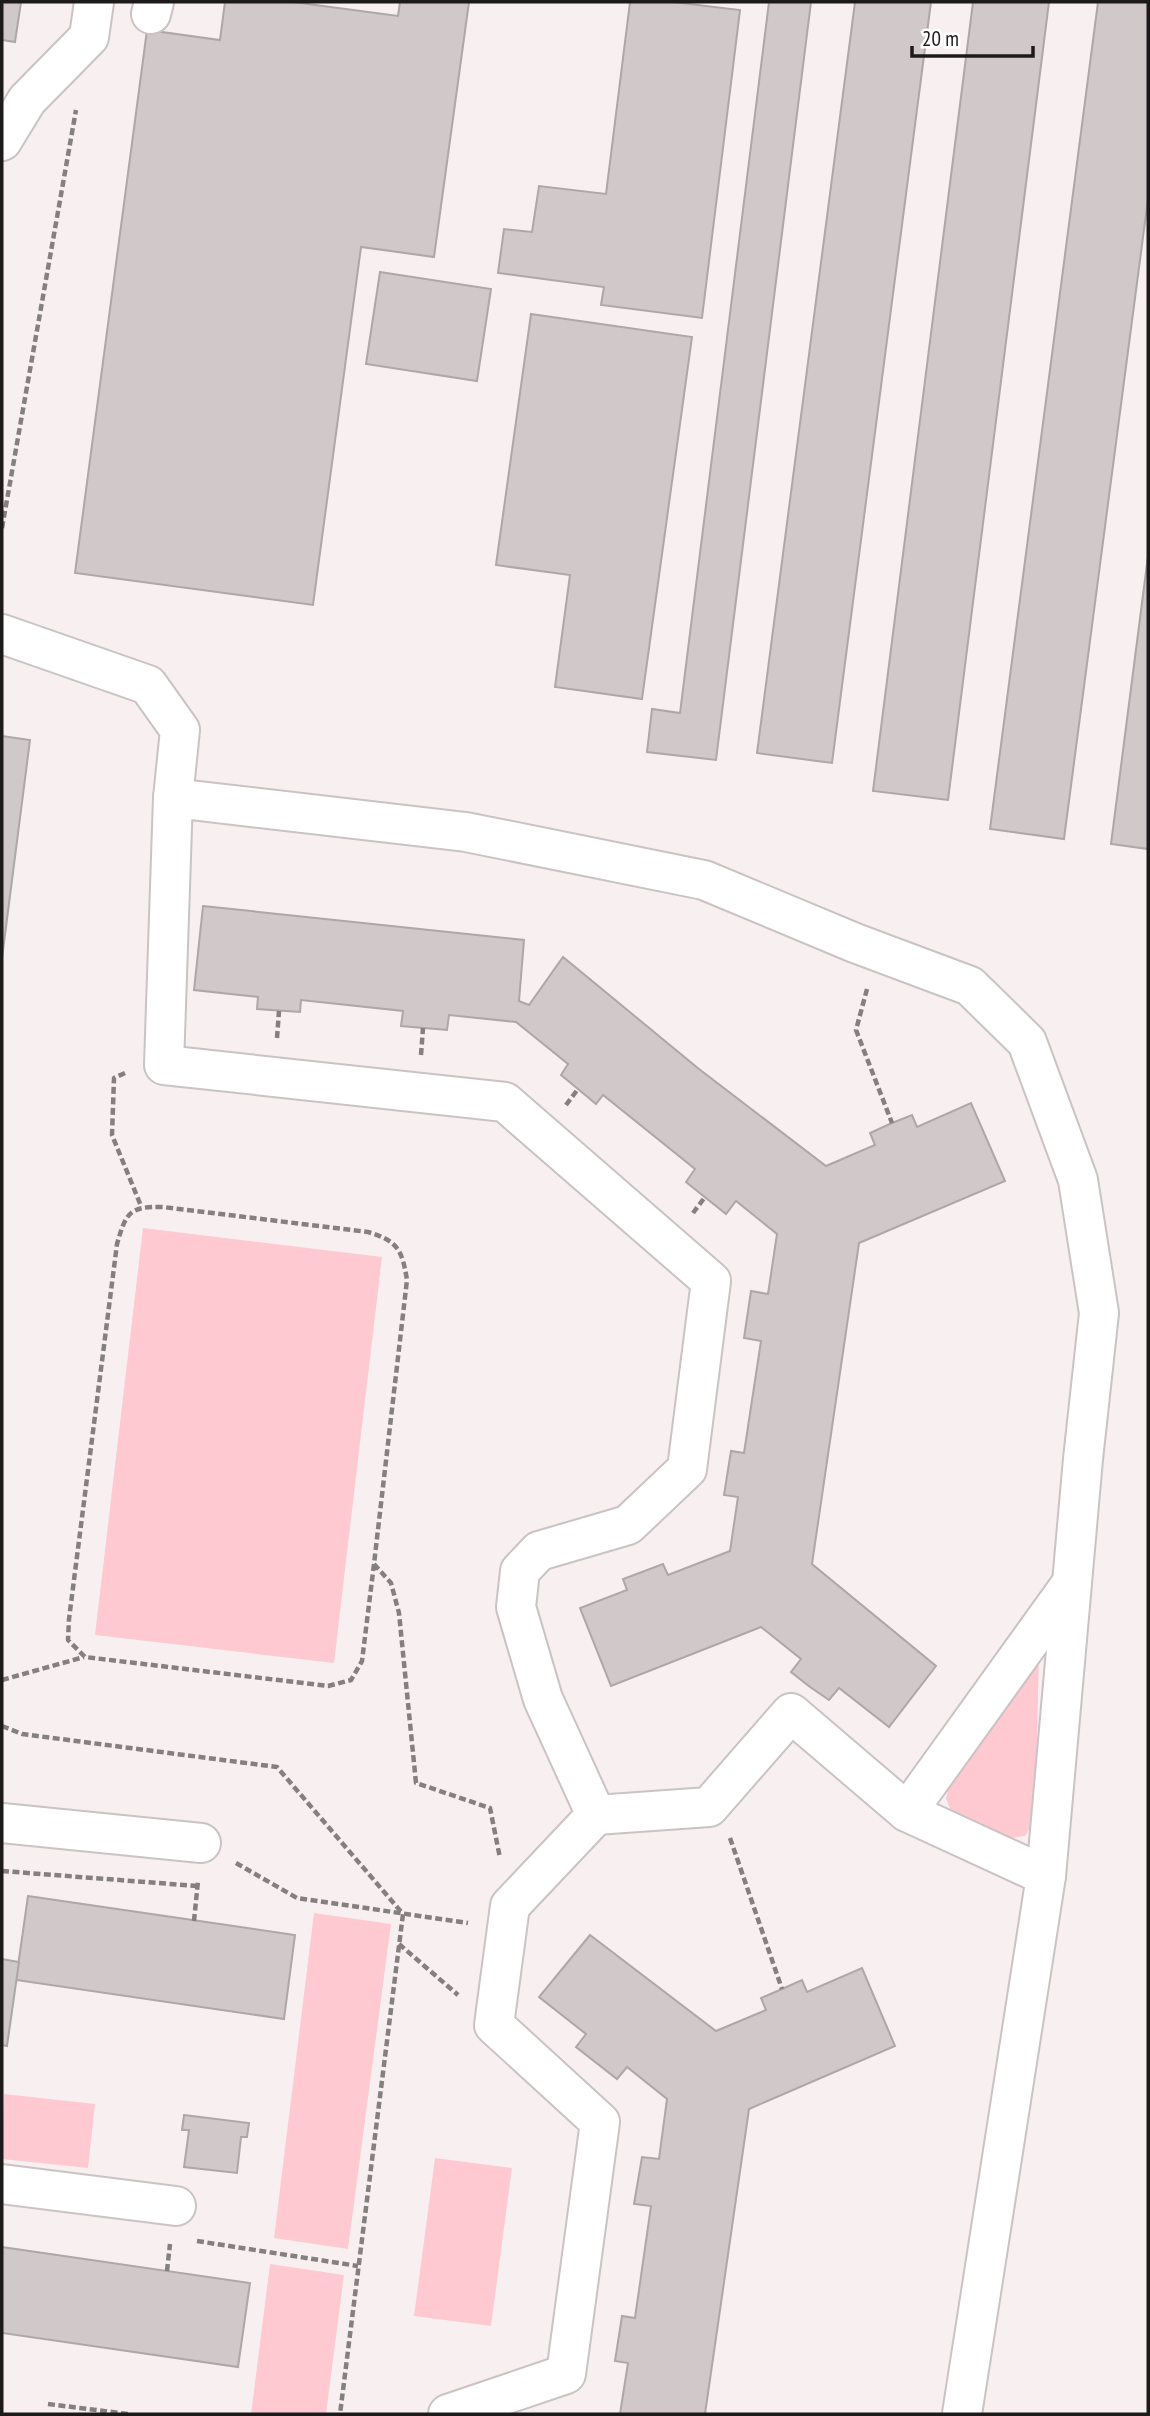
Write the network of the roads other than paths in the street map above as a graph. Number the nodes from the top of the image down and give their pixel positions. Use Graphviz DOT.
graph roads {
  1 [pos="94,2"];
  2 [pos="2,141"];
  3 [pos="2,634"];
  4 [pos="173,798"];
  5 [pos="1072,1582"];
  6 [pos="907,1812"];
  7 [pos="596,1815"];
  8 [pos="2,1823"];
  9 [pos="201,1843"];
  10 [pos="1046,1876"];
  11 [pos="2,2184"];
  12 [pos="181,2223"];
  13 [pos="448,2414"];
  14 [pos="962,2414"];
  1 -- 2 [label="lane"];
  3 -- 4 [label="lane"];
  4 -- 5 [label="lane"];
  4 -- 7 [label="lane"];
  5 -- 6 [label="lane"];
  5 -- 10 [label="lane"];
  6 -- 7 [label="lane"];
  6 -- 10 [label="lane"];
  7 -- 13 [label="lane"];
  8 -- 9 [label="lane"];
  10 -- 14 [label="lane"];
  11 -- 12 [label="lane"];
}
